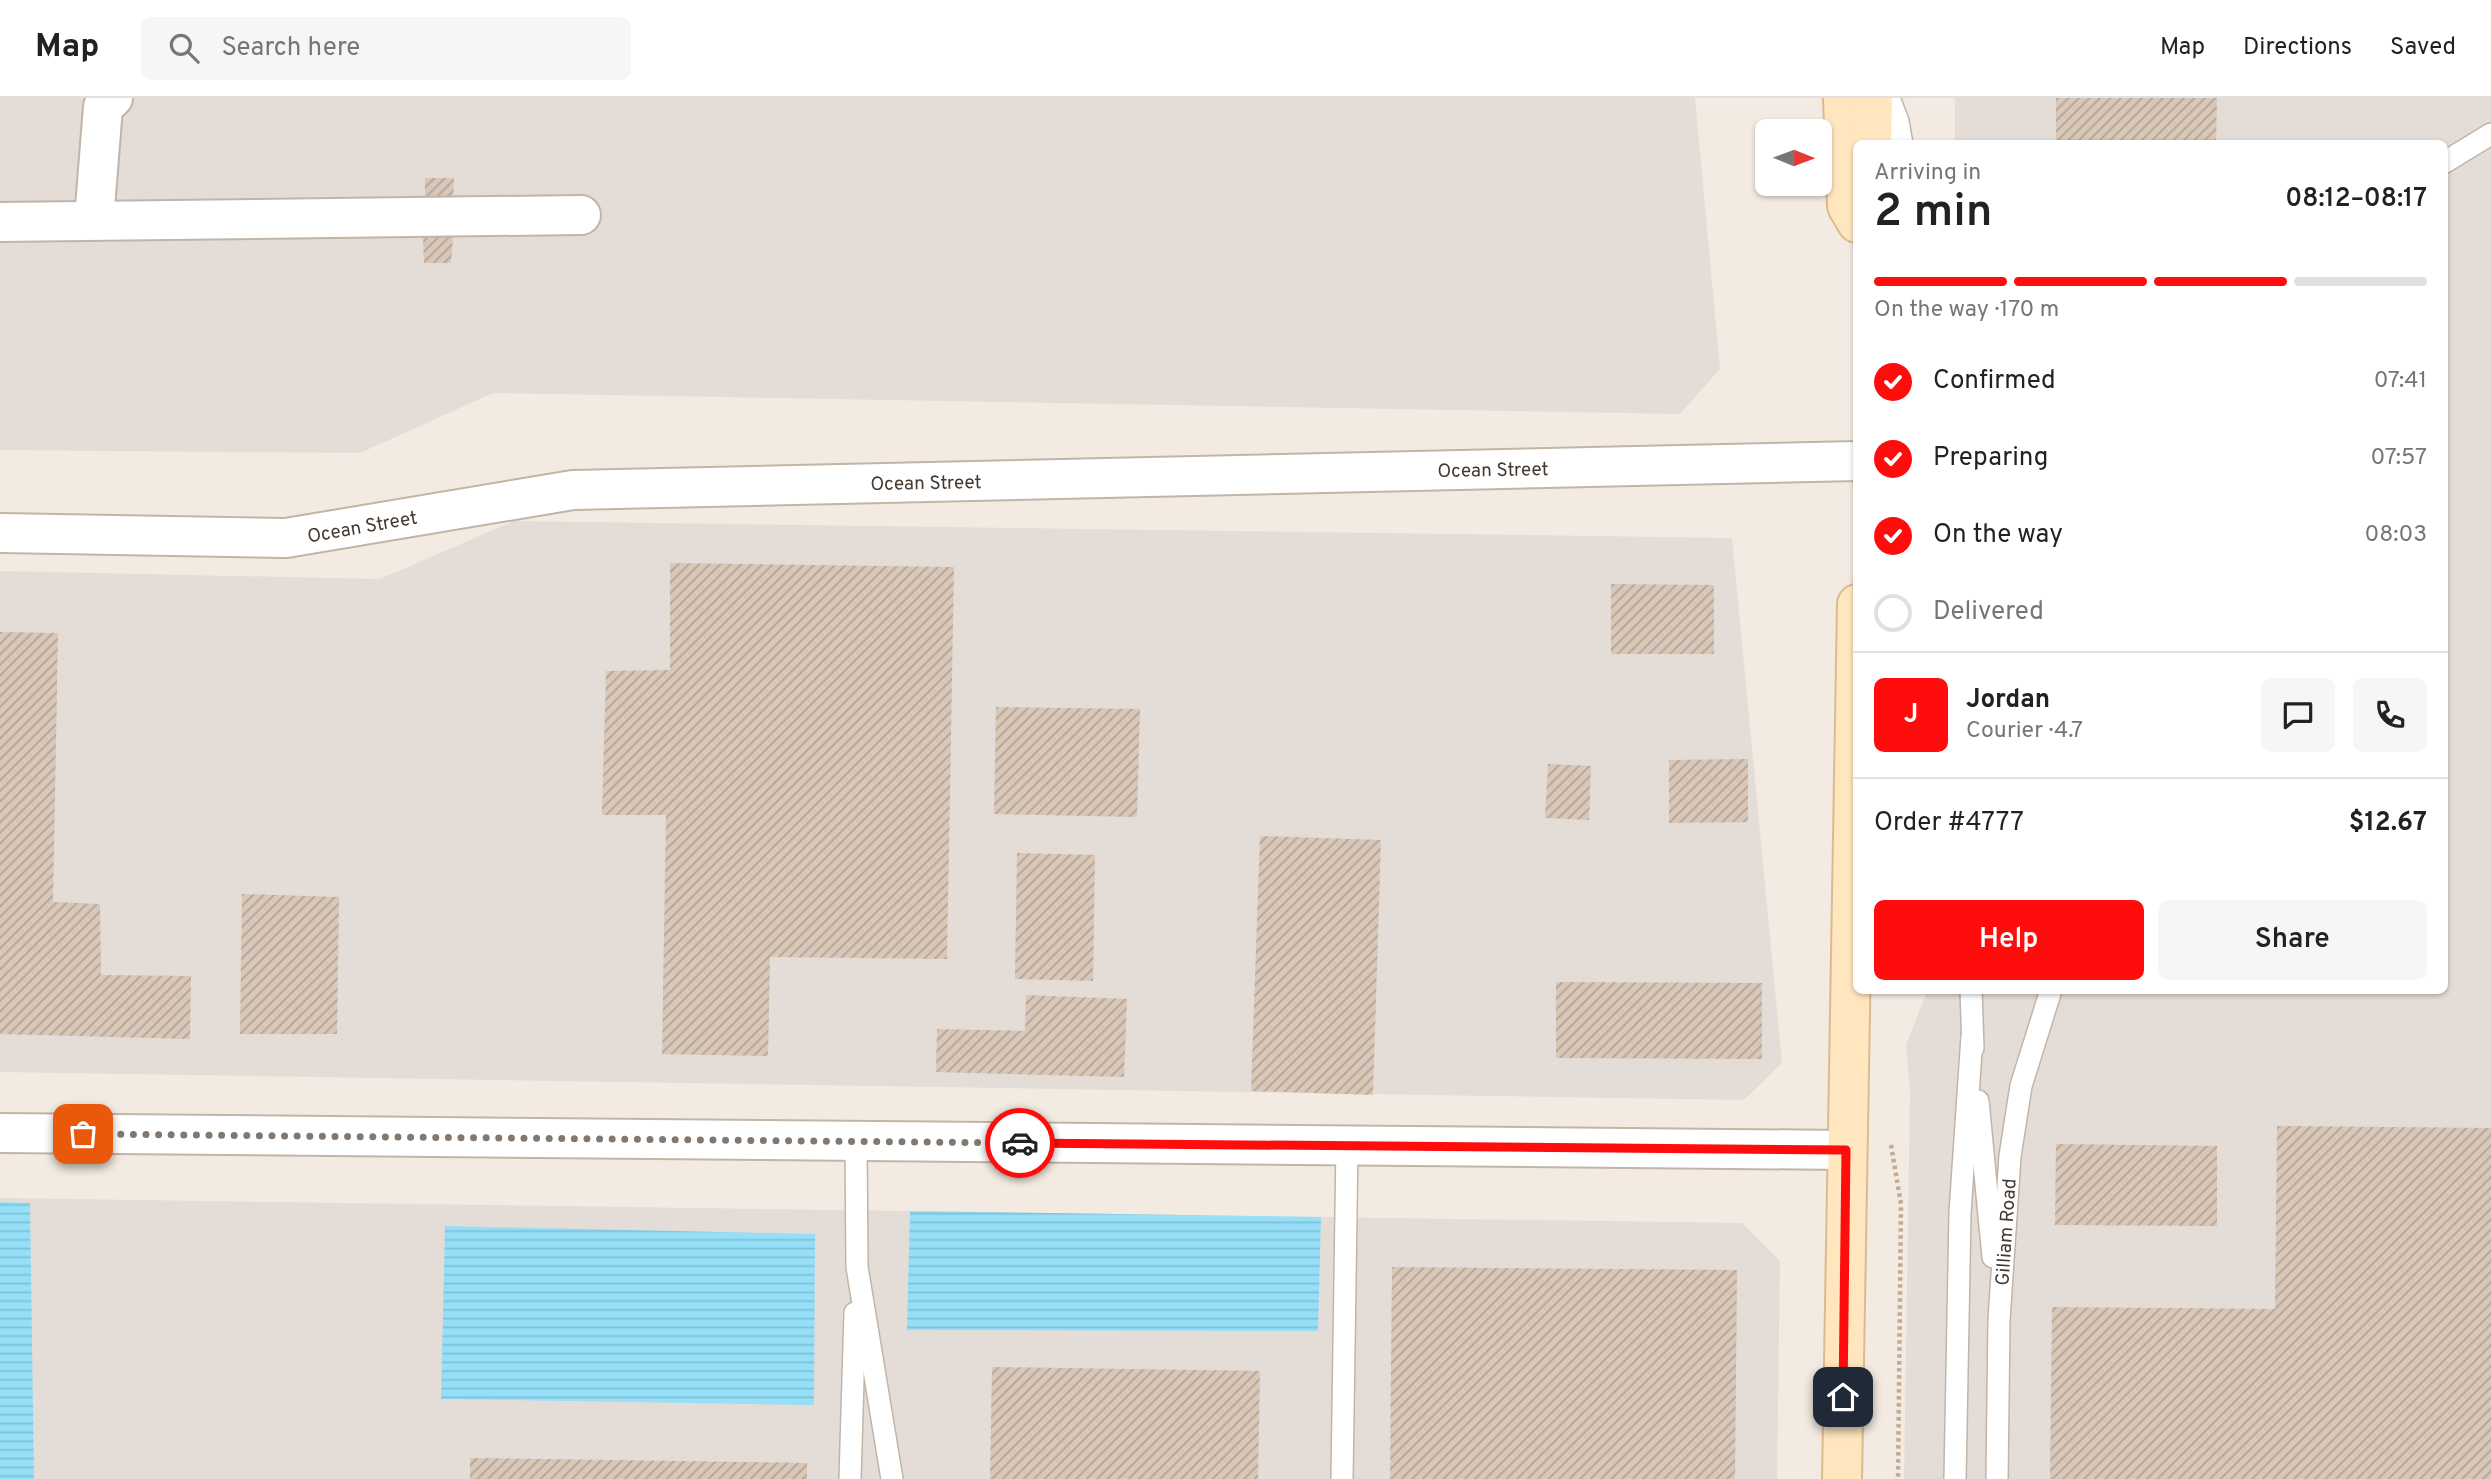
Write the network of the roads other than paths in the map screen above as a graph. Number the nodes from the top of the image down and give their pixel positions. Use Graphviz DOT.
graph roads {
  1 [pos="113,98"];
  2 [pos="1843,98"];
  3 [pos="1872,98"];
  4 [pos="1889,98"];
  5 [pos="2491,134"];
  6 [pos="1872,140"];
  7 [pos="1901,140"];
  8 [pos="2448,160"];
  9 [pos="580,215"];
  10 [pos="1853,216"];
  11 [pos="94,220"];
  12 [pos="0,222"];
  13 [pos="1853,461"];
  14 [pos="0,533"];
  15 [pos="1853,803"];
  16 [pos="1971,994"];
  17 [pos="2050,994"];
  18 [pos="1972,1036"];
  19 [pos="0,1133"];
  20 [pos="856,1142"];
  21 [pos="1347,1145"];
  22 [pos="1846,1150"];
  23 [pos="856,1267"];
  24 [pos="1999,1320"];
  25 [pos="850,1479"];
  26 [pos="892,1479"];
  27 [pos="1342,1479"];
  28 [pos="1842,1479"];
  29 [pos="1955,1479"];
  30 [pos="1997,1479"];
  1 -- 11 [label="street"];
  2 -- 10 [label="main road"];
  3 -- 6 [label="main road"];
  4 -- 7 [label="lane"];
  5 -- 8 [label="lane"];
  9 -- 11 [label="street"];
  11 -- 12 [label="street"];
  13 -- 14 [label="street, Ocean Street"];
  15 -- 22 [label="main road"];
  16 -- 18 [label="lane"];
  17 -- 24 [label="lane, Gilliam Road"];
  18 -- 24 [label="lane"];
  18 -- 29 [label="lane"];
  19 -- 20 [label="street"];
  20 -- 21 [label="street"];
  20 -- 23 [label="lane"];
  21 -- 22 [label="street"];
  21 -- 27 [label="lane"];
  22 -- 28 [label="main road"];
  23 -- 25 [label="lane"];
  23 -- 26 [label="lane"];
  24 -- 30 [label="lane, Gilliam Road"];
}
